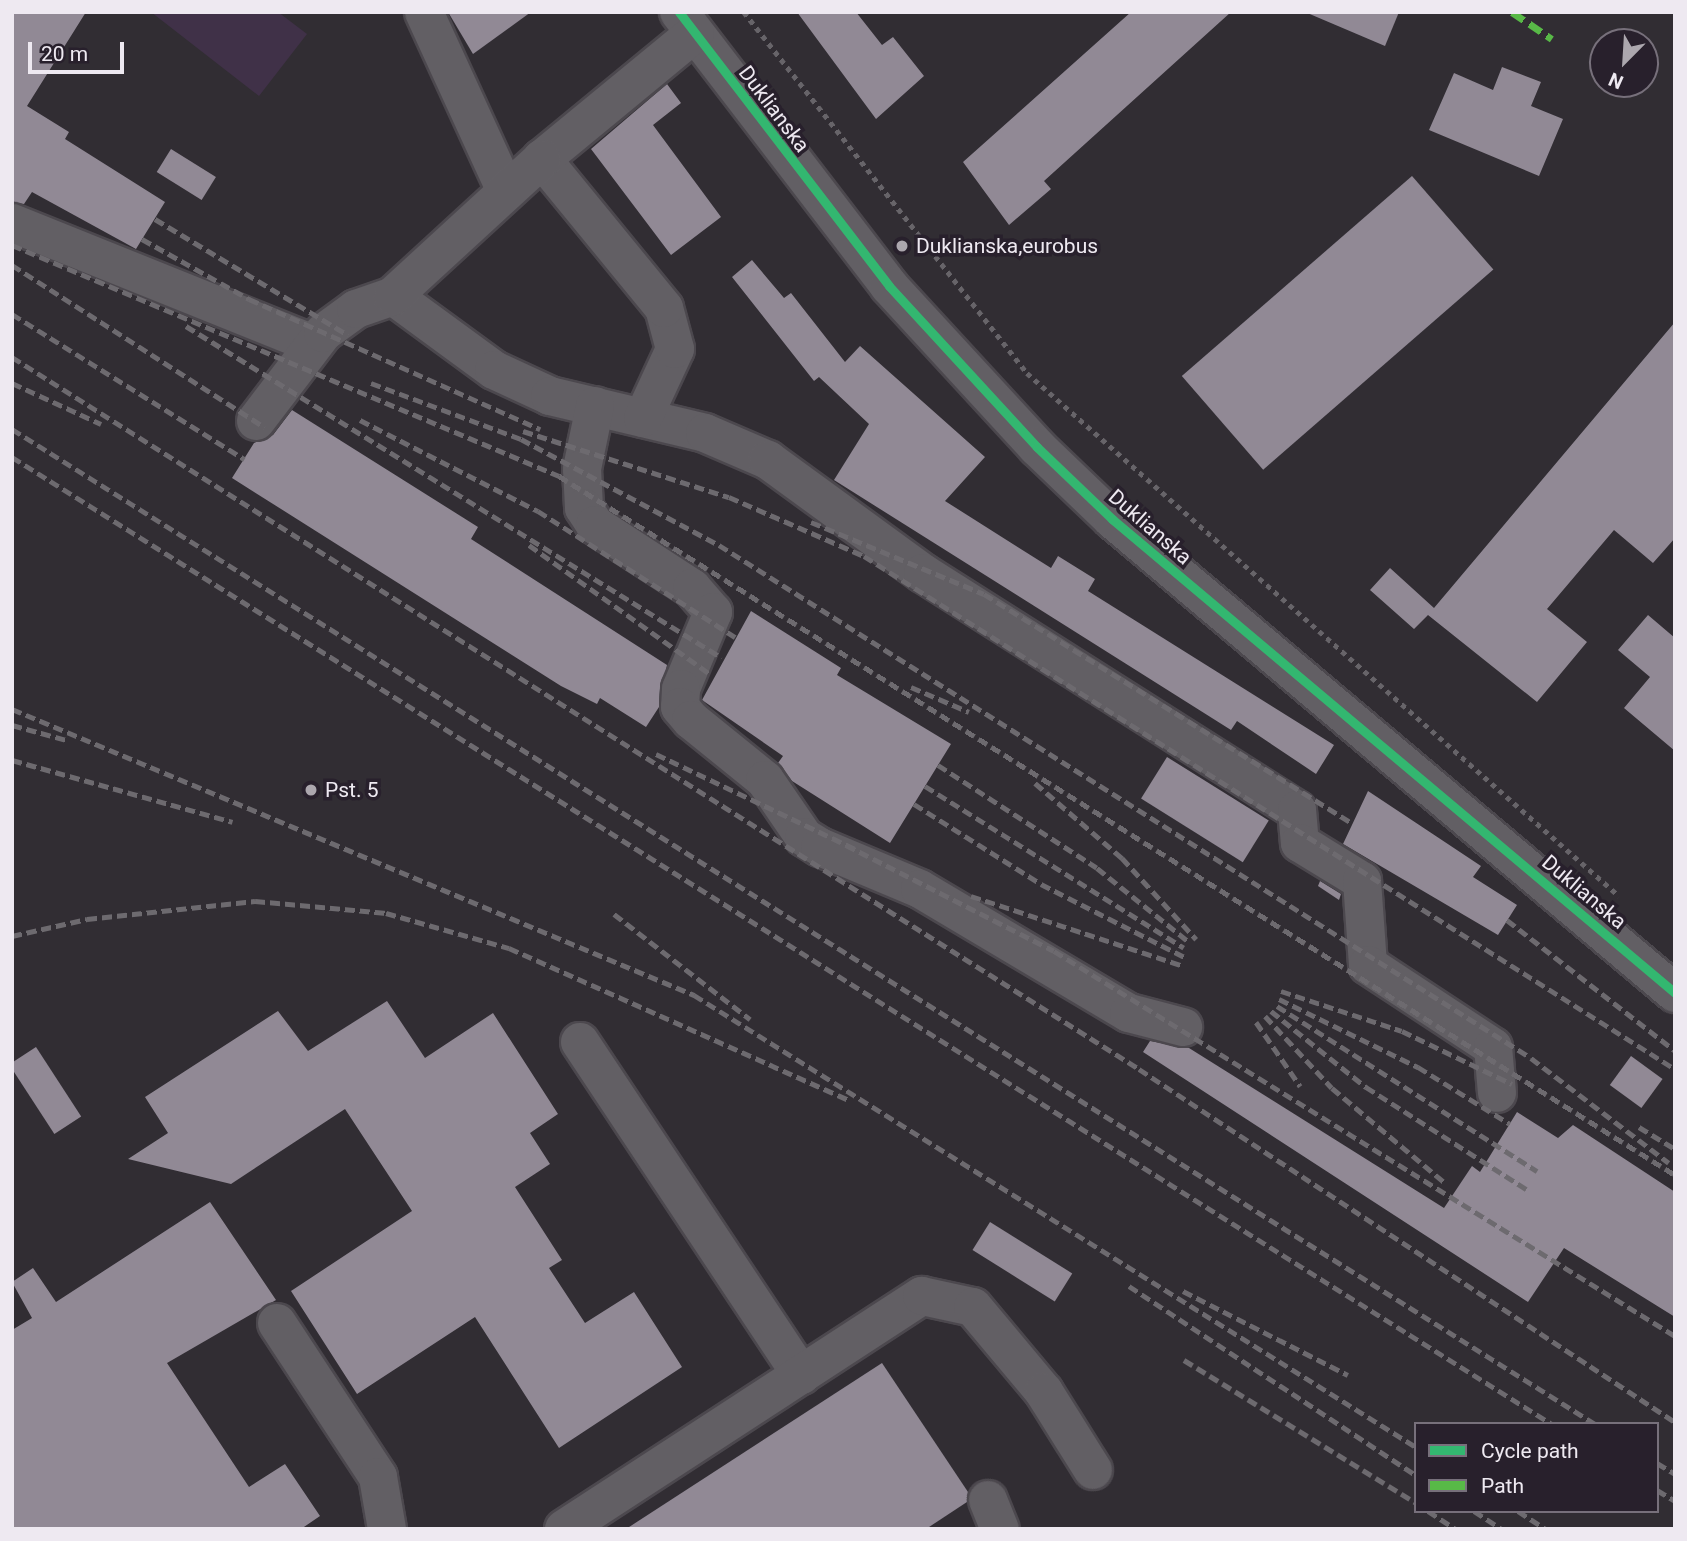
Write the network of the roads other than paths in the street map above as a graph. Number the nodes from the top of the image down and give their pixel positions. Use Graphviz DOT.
graph roads {
  1 [pos="424,12"];
  2 [pos="687,23"];
  3 [pos="542,159"];
  4 [pos="506,191"];
  5 [pos="12,223"];
  6 [pos="393,296"];
  7 [pos="313,344"];
  8 [pos="595,406"];
  9 [pos="643,418"];
  10 [pos="256,421"];
  11 [pos="1675,993"];
  12 [pos="1184,1027"];
  13 [pos="580,1042"];
  14 [pos="1497,1093"];
  15 [pos="277,1323"];
  16 [pos="801,1375"];
  17 [pos="1093,1471"];
  18 [pos="387,1529"];
  19 [pos="564,1529"];
  1 -- 4 [label="street"];
  2 -- 3 [label="street"];
  2 -- 11 [label="street, Duklianska"];
  3 -- 4 [label="street"];
  3 -- 9 [label="street"];
  4 -- 6 [label="street"];
  5 -- 7 [label="street"];
  6 -- 7 [label="street"];
  6 -- 8 [label="street"];
  7 -- 10 [label="street"];
  8 -- 9 [label="street"];
  8 -- 12 [label="street"];
  9 -- 14 [label="street"];
  13 -- 16 [label="street"];
  15 -- 18 [label="street"];
  16 -- 17 [label="street"];
  16 -- 19 [label="street"];
}
